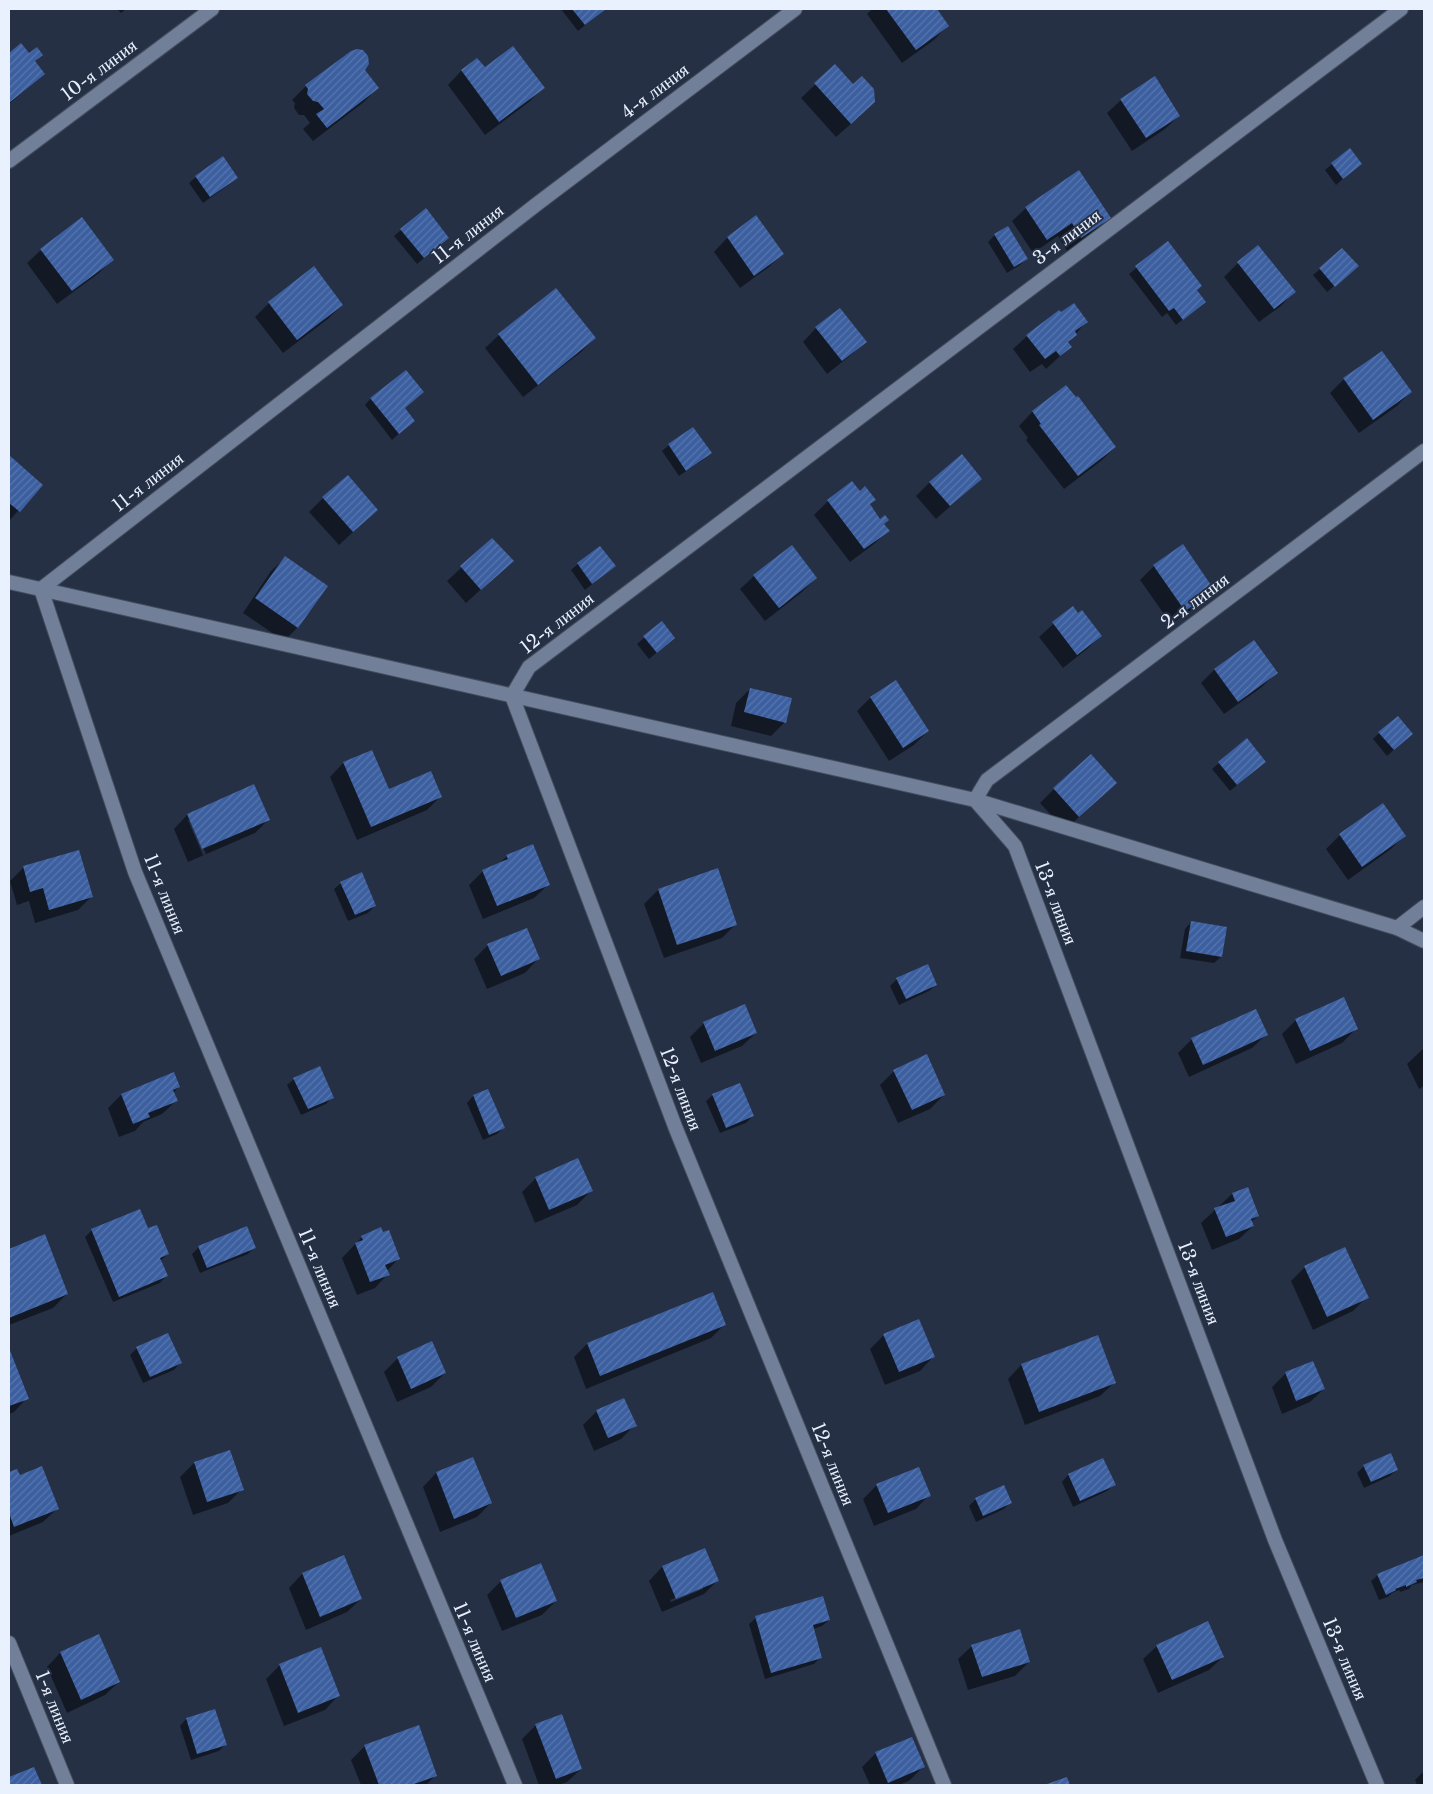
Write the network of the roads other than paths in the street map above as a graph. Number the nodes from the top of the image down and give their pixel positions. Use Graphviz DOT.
graph roads {
  1 [pos="212,9"];
  2 [pos="795,9"];
  3 [pos="1401,9"];
  4 [pos="9,161"];
  5 [pos="537,204"];
  6 [pos="1424,451"];
  7 [pos="755,496"];
  8 [pos="9,582"];
  9 [pos="41,589"];
  10 [pos="512,696"];
  11 [pos="975,800"];
  12 [pos="1424,907"];
  13 [pos="1397,928"];
  14 [pos="1424,940"];
  15 [pos="9,1642"];
  16 [pos="67,1785"];
  17 [pos="515,1785"];
  18 [pos="944,1785"];
  19 [pos="1377,1785"];
  1 -- 4 [label="street, 10-я линия"];
  2 -- 5 [label="street, 4-я линия"];
  3 -- 7 [label="street, 3-я линия"];
  5 -- 9 [label="street, 11-я линия"];
  6 -- 11 [label="street, 2-я линия"];
  7 -- 10 [label="street, 12-я линия"];
  8 -- 9 [label="street"];
  9 -- 10 [label="street"];
  9 -- 17 [label="street, 11-я линия"];
  10 -- 11 [label="street"];
  10 -- 18 [label="street, 12-я линия"];
  11 -- 13 [label="street"];
  11 -- 19 [label="street, 13-я линия"];
  12 -- 13 [label="street"];
  13 -- 14 [label="street"];
  15 -- 16 [label="street, 1-я линия"];
}
